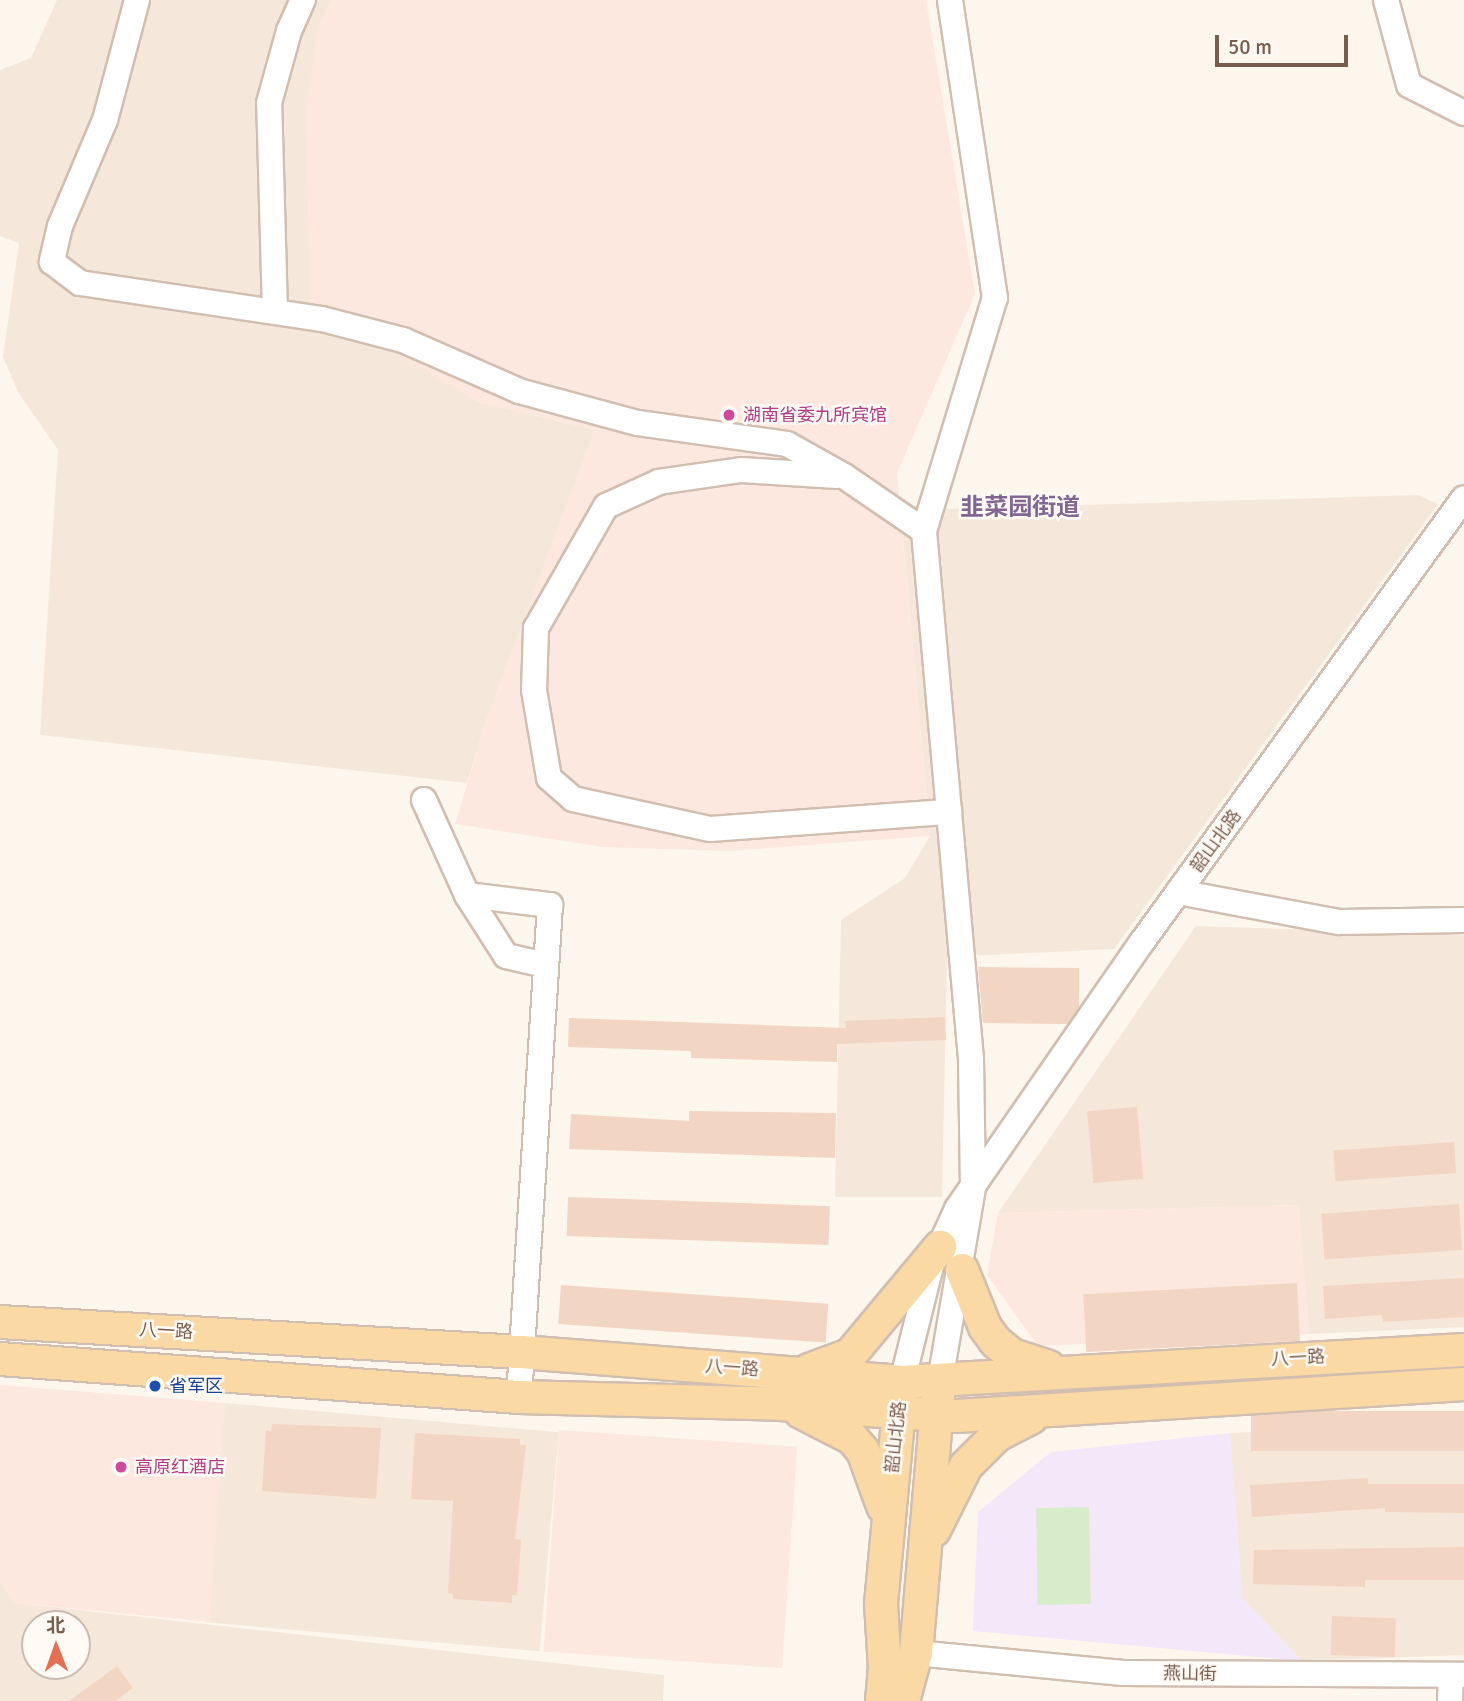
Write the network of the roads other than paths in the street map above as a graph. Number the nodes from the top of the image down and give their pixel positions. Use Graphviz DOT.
graph roads {
  1 [pos="137,0"];
  2 [pos="303,0"];
  3 [pos="950,0"];
  4 [pos="1386,0"];
  5 [pos="1464,113"];
  6 [pos="275,312"];
  7 [pos="844,476"];
  8 [pos="1464,498"];
  9 [pos="924,531"];
  10 [pos="424,800"];
  11 [pos="948,812"];
  12 [pos="1178,892"];
  13 [pos="467,895"];
  14 [pos="1464,920"];
  15 [pos="544,965"];
  16 [pos="973,1187"];
  17 [pos="940,1247"];
  18 [pos="961,1270"];
  19 [pos="0,1322"];
  20 [pos="1464,1350"];
  21 [pos="521,1352"];
  22 [pos="0,1359"];
  23 [pos="1056,1370"];
  24 [pos="800,1374"];
  25 [pos="940,1381"];
  26 [pos="1464,1384"];
  27 [pos="900,1396"];
  28 [pos="519,1397"];
  29 [pos="780,1404"];
  30 [pos="1055,1411"];
  31 [pos="936,1414"];
  32 [pos="887,1524"];
  33 [pos="922,1561"];
  34 [pos="881,1604"];
  35 [pos="916,1653"];
  36 [pos="1455,1685"];
  37 [pos="861,1701"];
  38 [pos="882,1701"];
  39 [pos="903,1701"];
  40 [pos="924,1701"];
  1 -- 6 [label="street"];
  2 -- 6 [label="street"];
  3 -- 9 [label="street"];
  4 -- 5 [label="street"];
  6 -- 7 [label="street"];
  7 -- 9 [label="street"];
  7 -- 11 [label="street"];
  8 -- 12 [label="street, 韶山北路"];
  9 -- 11 [label="street"];
  10 -- 13 [label="street"];
  11 -- 16 [label="street"];
  12 -- 14 [label="street"];
  12 -- 16 [label="street, 韶山北路"];
  13 -- 15 [label="street"];
  13 -- 15 [label="street"];
  15 -- 21 [label="street"];
  16 -- 17 [label="street, 韶山北路"];
  16 -- 18 [label="street, 韶山北路"];
  17 -- 24 [label="main road"];
  17 -- 27 [label="street, 韶山北路"];
  18 -- 23 [label="main road"];
  18 -- 25 [label="street, 韶山北路"];
  19 -- 21 [label="main road, 八一路"];
  20 -- 23 [label="main road, 八一路"];
  21 -- 24 [label="main road, 八一路"];
  21 -- 28 [label="street"];
  22 -- 28 [label="main road, 八一路"];
  23 -- 25 [label="main road, 八一路"];
  24 -- 27 [label="main road, 八一路"];
  25 -- 27 [label="main road, 八一路"];
  25 -- 31 [label="main road, 韶山北路"];
  26 -- 30 [label="main road, 八一路"];
  27 -- 29 [label="main road, 八一路"];
  27 -- 31 [label="main road, 八一路"];
  27 -- 32 [label="main road, 韶山北路"];
  28 -- 29 [label="main road, 八一路"];
  29 -- 32 [label="main road"];
  30 -- 31 [label="main road, 八一路"];
  30 -- 33 [label="main road"];
  31 -- 33 [label="main road, 韶山北路"];
  32 -- 34 [label="main road, 韶山北路"];
  33 -- 35 [label="main road, 韶山北路"];
  34 -- 37 [label="main road"];
  34 -- 38 [label="main road, 韶山北路"];
  35 -- 36 [label="street, 燕山街"];
  35 -- 39 [label="main road, 韶山北路"];
  35 -- 40 [label="main road"];
}
